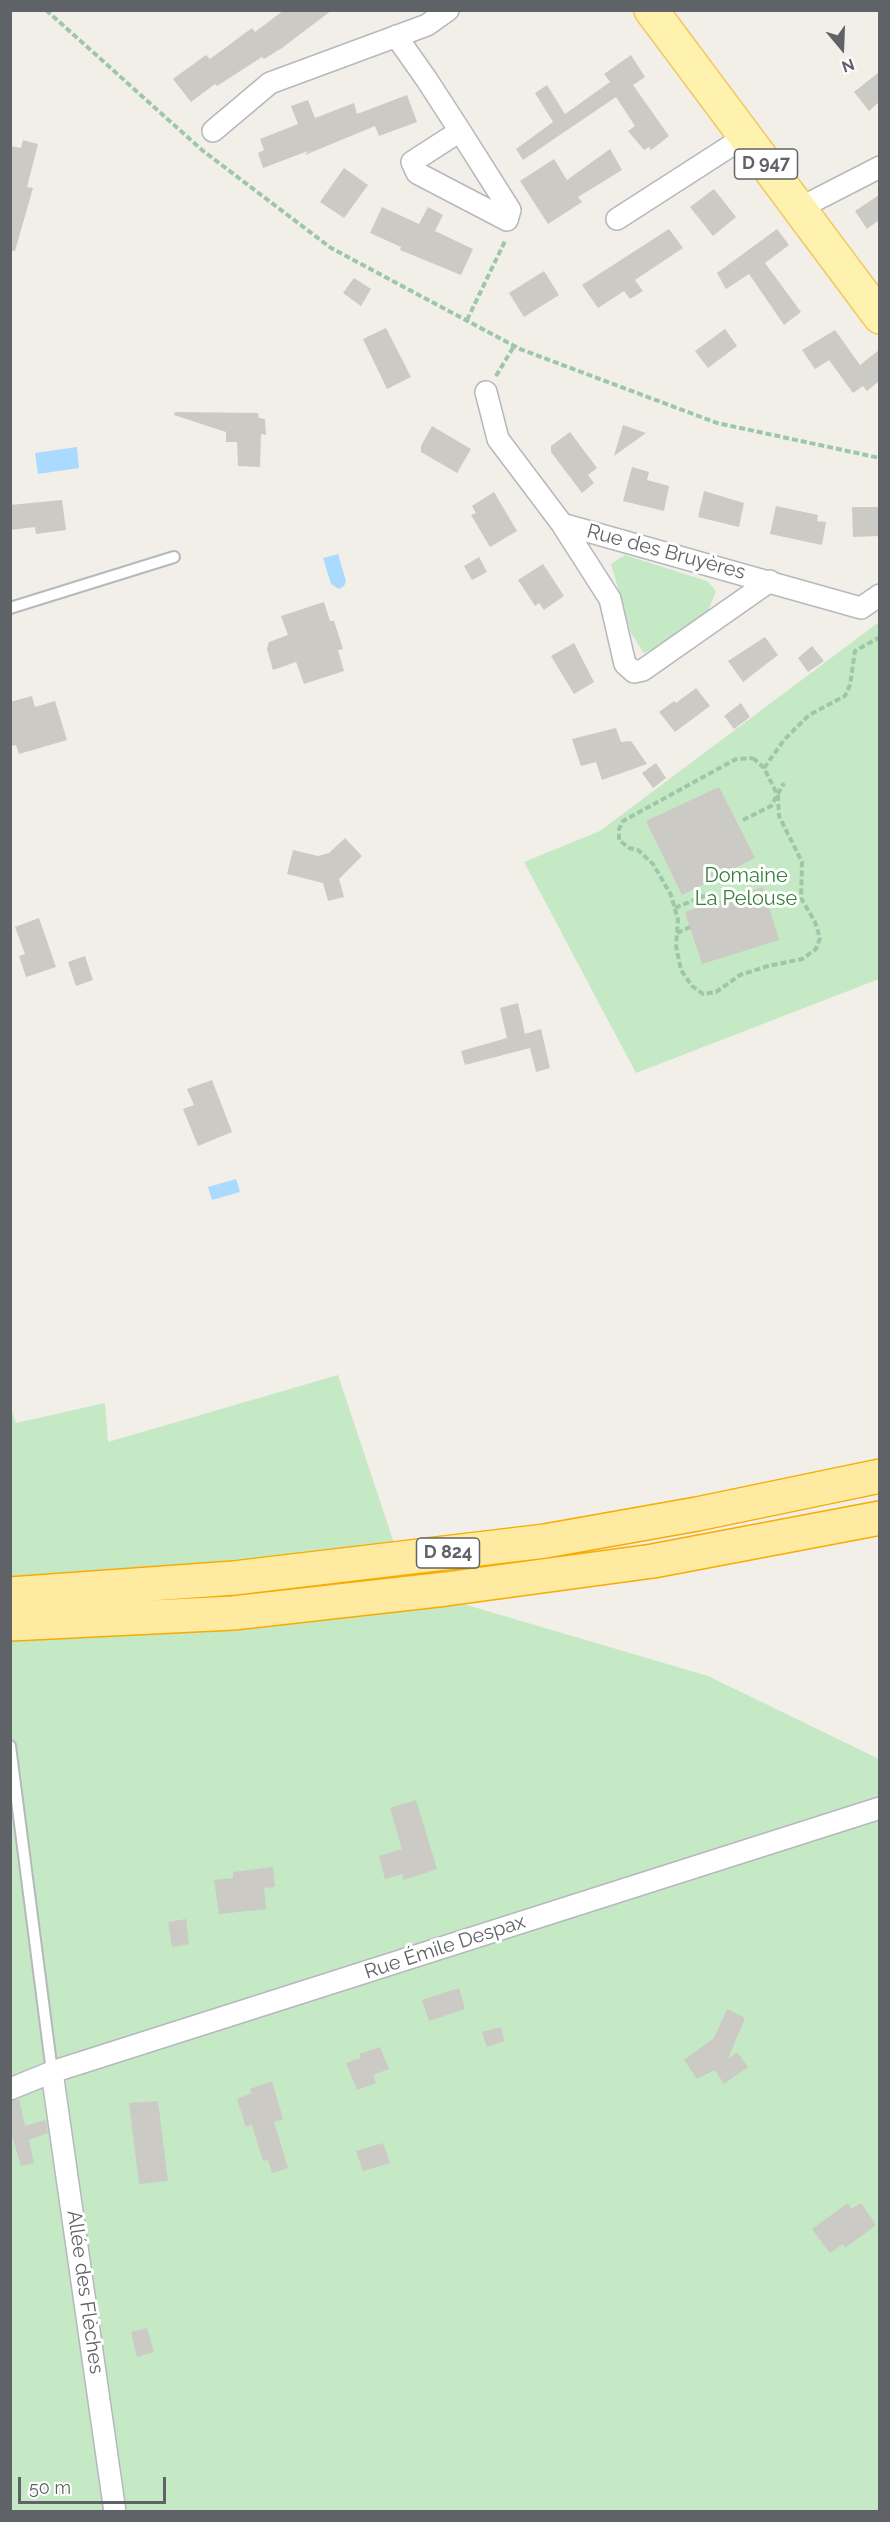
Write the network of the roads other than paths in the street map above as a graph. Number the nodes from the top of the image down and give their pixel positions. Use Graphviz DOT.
graph roads {
  1 [pos="448,10"];
  2 [pos="651,10"];
  3 [pos="396,36"];
  4 [pos="213,131"];
  5 [pos="459,131"];
  6 [pos="746,136"];
  7 [pos="879,167"];
  8 [pos="798,209"];
  9 [pos="616,219"];
  10 [pos="879,317"];
  11 [pos="486,392"];
  12 [pos="561,524"];
  13 [pos="174,556"];
  14 [pos="770,581"];
  15 [pos="879,595"];
  16 [pos="10,608"];
  17 [pos="870,1476"];
  18 [pos="879,1518"];
  19 [pos="879,1532"];
  20 [pos="756,1542"];
  21 [pos="10,1594"];
  22 [pos="10,1624"];
  23 [pos="10,1746"];
  24 [pos="879,1808"];
  25 [pos="52,2072"];
  26 [pos="10,2089"];
  27 [pos="115,2511"];
  1 -- 3 [label="street"];
  2 -- 6 [label="main road, D 947"];
  3 -- 4 [label="street"];
  3 -- 5 [label="street"];
  5 -- 5 [label="street"];
  6 -- 8 [label="main road, D 947"];
  6 -- 9 [label="street"];
  7 -- 8 [label="street"];
  8 -- 10 [label="main road, D 947"];
  11 -- 12 [label="street, Rue des Bruyères"];
  12 -- 14 [label="street, Rue des Bruyères"];
  12 -- 14 [label="street, Rue des Bruyères"];
  13 -- 16 [label="lane"];
  14 -- 15 [label="street, Rue des Bruyères"];
  17 -- 21 [label="highway, D 824"];
  18 -- 20 [label="highway, D 824"];
  19 -- 20 [label="highway"];
  20 -- 22 [label="highway, D 824"];
  23 -- 25 [label="lane"];
  24 -- 25 [label="street, Rue Émile Despax"];
  25 -- 26 [label="street, Rue Émile Despax"];
  25 -- 27 [label="street, Allée des Flèches"];
}
